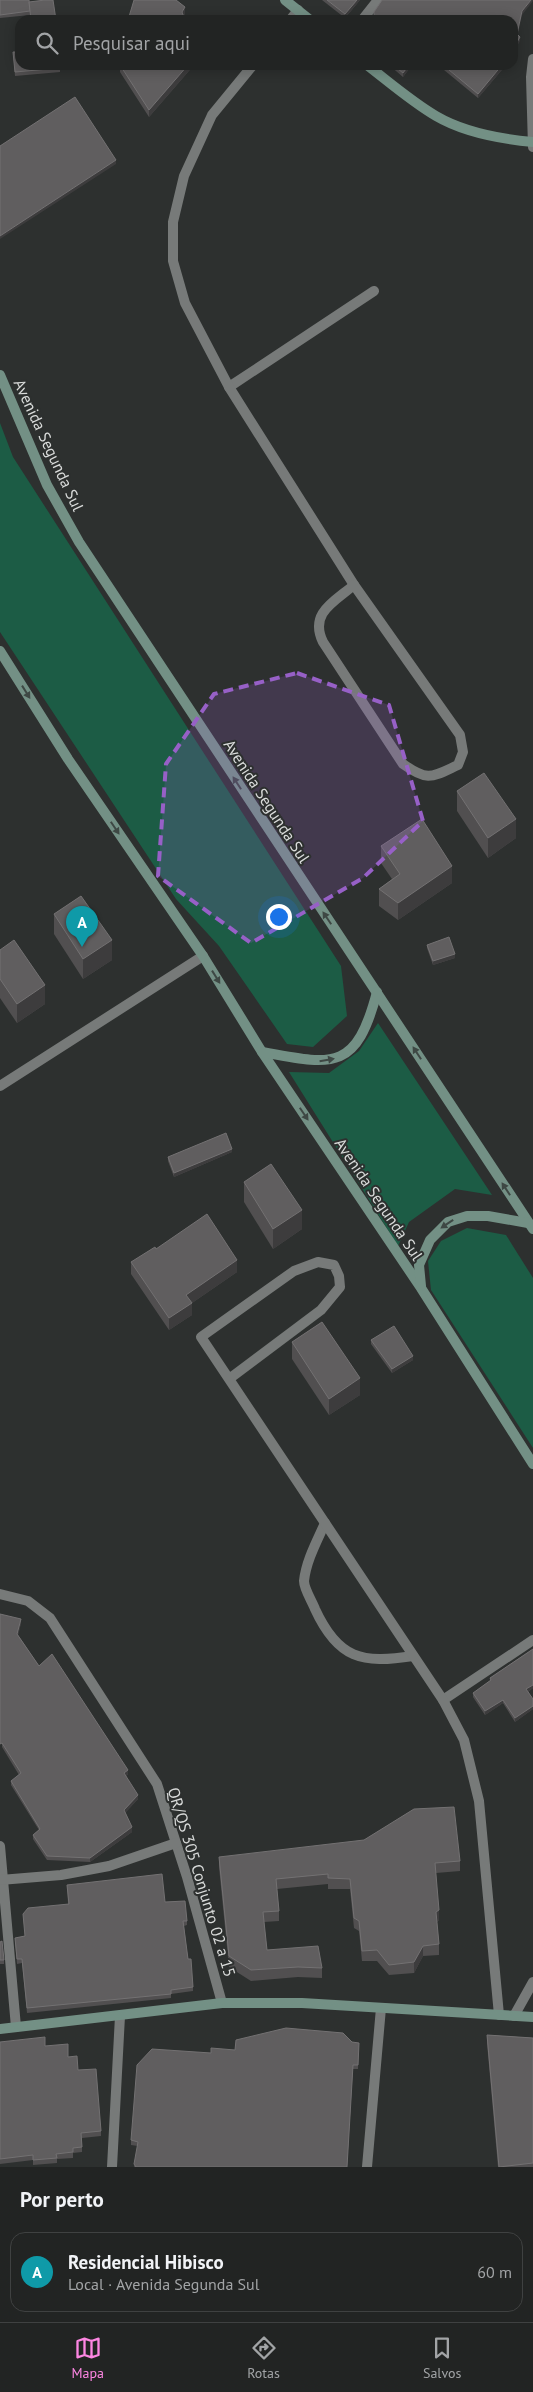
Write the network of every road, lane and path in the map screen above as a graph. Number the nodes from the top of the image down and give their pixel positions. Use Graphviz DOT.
graph roads {
  1 [pos="285,0"];
  2 [pos="378,0"];
  3 [pos="298,10"];
  4 [pos="294,15"];
  5 [pos="304,15"];
  6 [pos="366,15"];
  7 [pos="533,59"];
  8 [pos="249,70"];
  9 [pos="374,70"];
  10 [pos="533,142"];
  11 [pos="533,147"];
  12 [pos="374,291"];
  13 [pos="0,375"];
  14 [pos="229,387"];
  15 [pos="354,585"];
  16 [pos="0,651"];
  17 [pos="203,956"];
  18 [pos="377,992"];
  19 [pos="262,1052"];
  20 [pos="0,1086"];
  21 [pos="531,1226"];
  22 [pos="421,1288"];
  23 [pos="229,1379"];
  24 [pos="533,1464"];
  25 [pos="325,1523"];
  26 [pos="0,1594"];
  27 [pos="533,1640"];
  28 [pos="414,1656"];
  29 [pos="443,1700"];
  30 [pos="176,1843"];
  31 [pos="0,1846"];
  32 [pos="1,1880"];
  33 [pos="533,1982"];
  34 [pos="222,2003"];
  35 [pos="381,2008"];
  36 [pos="499,2015"];
  37 [pos="120,2016"];
  38 [pos="514,2016"];
  39 [pos="533,2017"];
  40 [pos="16,2027"];
  41 [pos="0,2029"];
  42 [pos="112,2167"];
  43 [pos="367,2167"];
  1 -- 3 [label="main road"];
  2 -- 6 [label="street"];
  3 -- 4 [label="street"];
  3 -- 5 [label="main road"];
  7 -- 10 [label="street"];
  8 -- 14 [label="street"];
  9 -- 10 [label="main road"];
  10 -- 11 [label="street"];
  12 -- 14 [label="street"];
  18 -- 13 [label="main road, Avenida Segunda Sul, one-way"];
  14 -- 15 [label="street"];
  15 -- 15 [label="street"];
  16 -- 17 [label="main road, Avenida Segunda Sul, one-way"];
  17 -- 19 [label="main road, Avenida Segunda Sul, one-way"];
  17 -- 20 [label="street"];
  19 -- 18 [label="main road, one-way"];
  21 -- 18 [label="main road, Avenida Segunda Sul, one-way"];
  19 -- 22 [label="main road, Avenida Segunda Sul, one-way"];
  21 -- 22 [label="main road, one-way"];
  22 -- 24 [label="main road, Avenida Segunda Sul"];
  23 -- 23 [label="street"];
  23 -- 25 [label="street"];
  25 -- 28 [label="street"];
  25 -- 28 [label="street"];
  26 -- 30 [label="street, QR/QS 305 Conjunto 02 a 15"];
  27 -- 29 [label="street"];
  28 -- 29 [label="street"];
  29 -- 36 [label="street"];
  30 -- 32 [label="street"];
  30 -- 34 [label="street, QR/QS 305 Conjunto 02 a 15"];
  31 -- 32 [label="street"];
  32 -- 40 [label="street"];
  33 -- 38 [label="street"];
  34 -- 35 [label="main road"];
  34 -- 37 [label="main road"];
  35 -- 36 [label="main road"];
  35 -- 43 [label="street"];
  36 -- 38 [label="main road"];
  37 -- 40 [label="main road"];
  37 -- 42 [label="street"];
  38 -- 39 [label="main road"];
  40 -- 41 [label="main road"];
}
